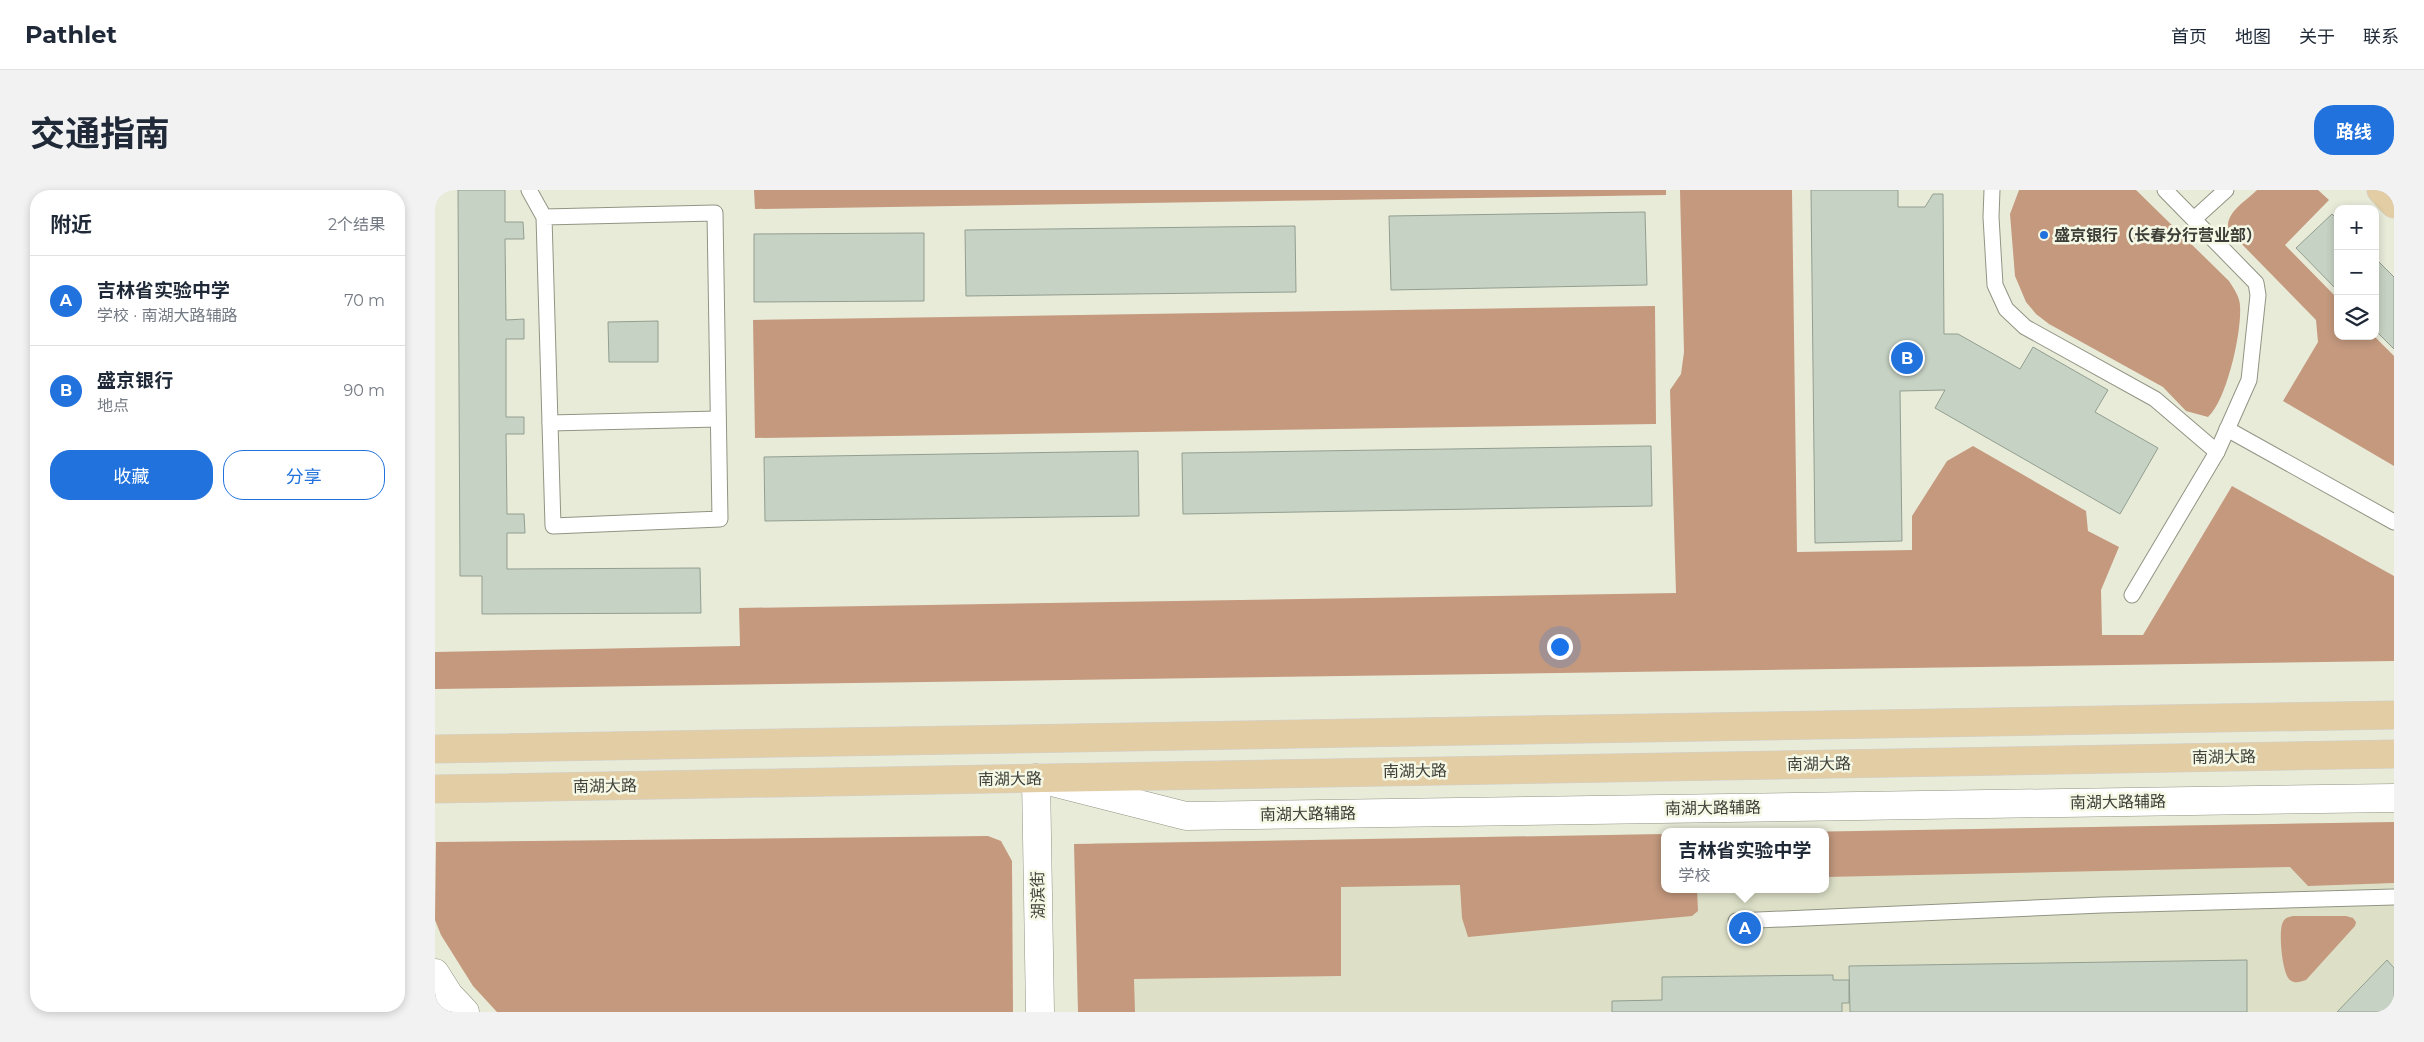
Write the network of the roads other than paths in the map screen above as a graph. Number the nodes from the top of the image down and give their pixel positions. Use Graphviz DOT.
graph roads {
  1 [pos="529,190"];
  2 [pos="1992,190"];
  3 [pos="2165,190"];
  4 [pos="2226,190"];
  5 [pos="2381,190"];
  6 [pos="2394,204"];
  7 [pos="544,217"];
  8 [pos="2194,219"];
  9 [pos="718,419"];
  10 [pos="550,423"];
  11 [pos="2227,429"];
  12 [pos="2217,452"];
  13 [pos="2394,522"];
  14 [pos="2132,595"];
  15 [pos="2394,715"];
  16 [pos="435,749"];
  17 [pos="2394,754"];
  18 [pos="1036,778"];
  19 [pos="435,789"];
  20 [pos="2394,798"];
  21 [pos="2394,897"];
  22 [pos="1736,922"];
  23 [pos="435,973"];
  24 [pos="465,1012"];
  25 [pos="1040,1012"];
  1 -- 7 [label="lane"];
  2 -- 12 [label="lane"];
  3 -- 8 [label="lane"];
  4 -- 8 [label="lane"];
  5 -- 6 [label="main road"];
  7 -- 9 [label="lane"];
  7 -- 10 [label="lane"];
  8 -- 11 [label="lane"];
  9 -- 10 [label="lane"];
  9 -- 10 [label="lane"];
  11 -- 12 [label="lane"];
  11 -- 13 [label="lane"];
  12 -- 14 [label="lane"];
  15 -- 16 [label="main road"];
  17 -- 18 [label="main road, 南湖大路"];
  18 -- 19 [label="main road, 南湖大路"];
  18 -- 20 [label="street, 南湖大路辅路"];
  18 -- 25 [label="street, 湖滨街"];
  21 -- 22 [label="lane"];
  23 -- 24 [label="street"];
}
